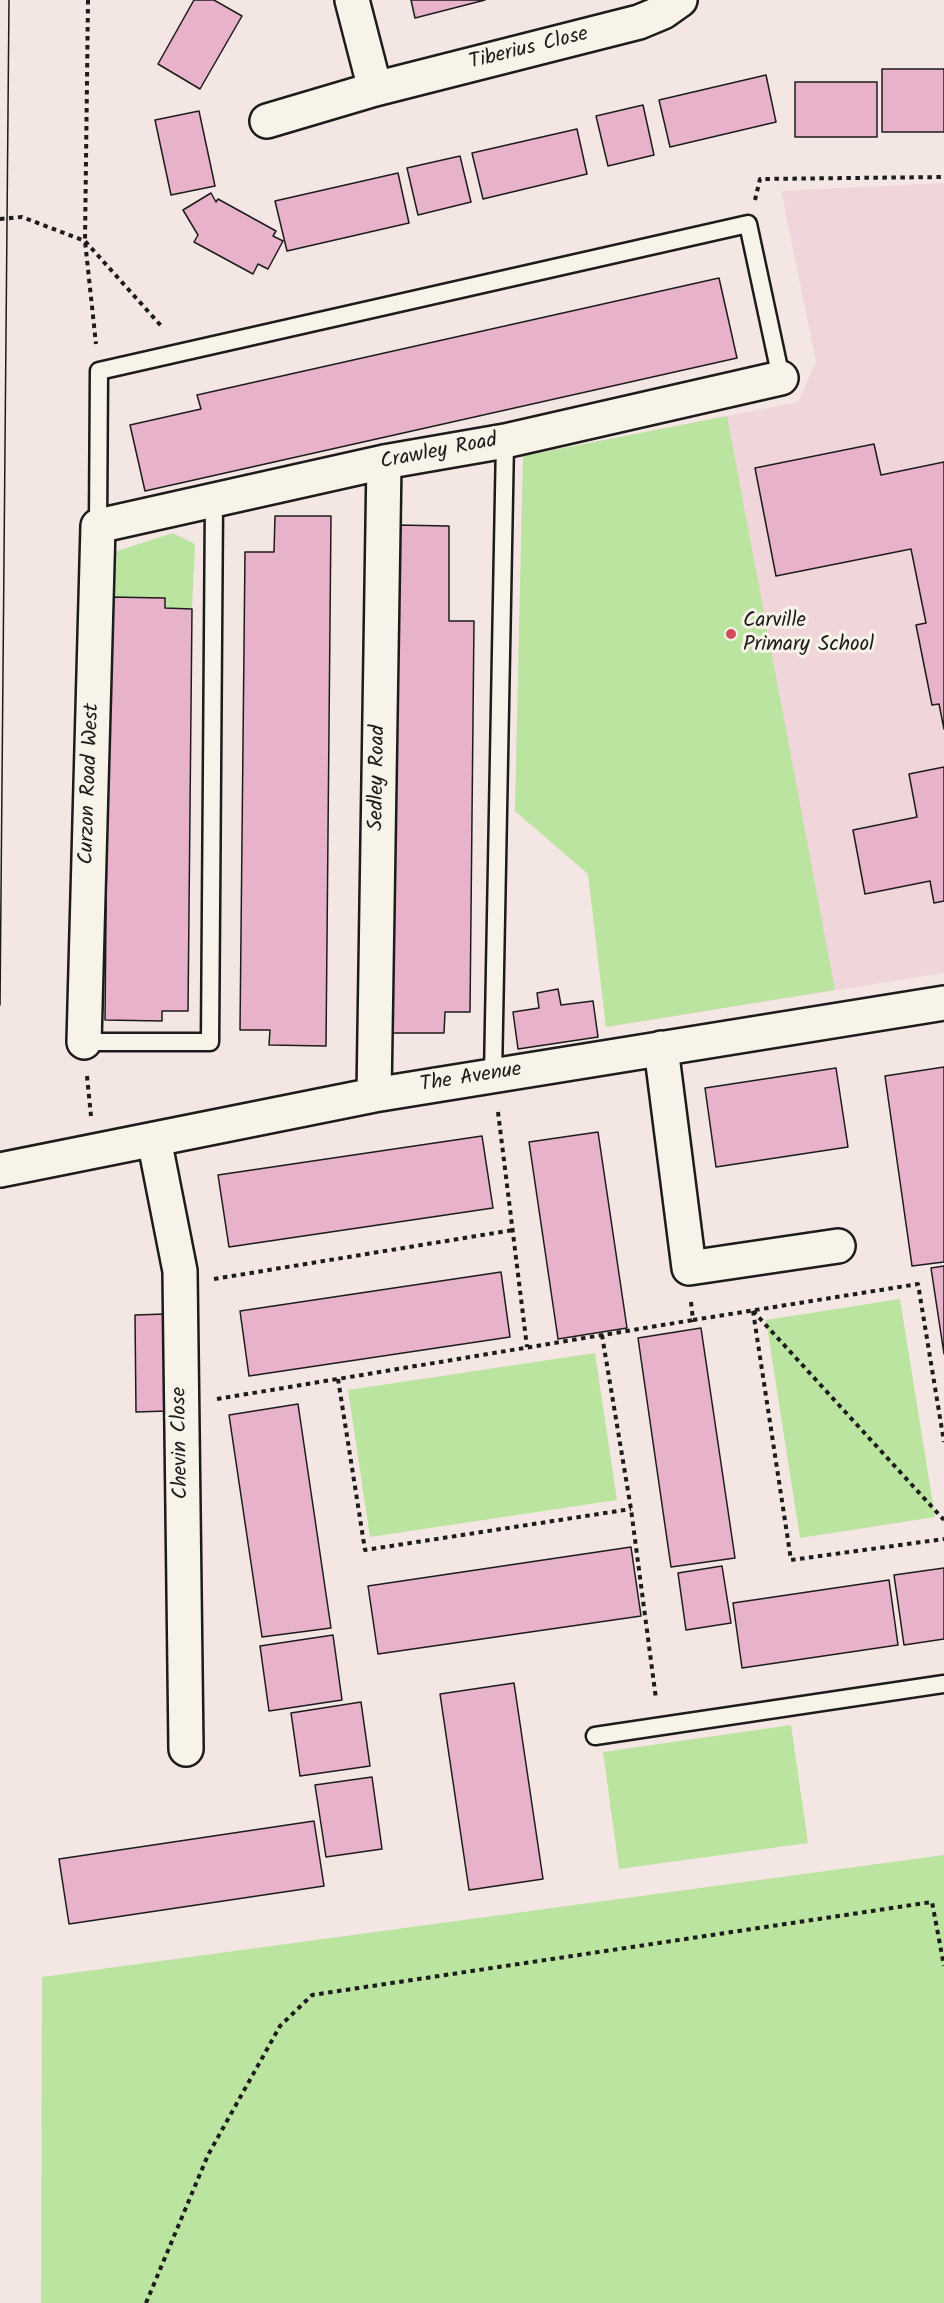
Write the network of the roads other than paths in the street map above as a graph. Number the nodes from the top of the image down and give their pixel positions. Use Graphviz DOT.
graph roads {
  1 [pos="352,0"];
  2 [pos="680,0"];
  3 [pos="375,89"];
  4 [pos="267,121"];
  5 [pos="781,378"];
  6 [pos="505,441"];
  7 [pos="384,462"];
  8 [pos="214,501"];
  9 [pos="98,526"];
  10 [pos="944,1003"];
  11 [pos="84,1042"];
  12 [pos="661,1048"];
  13 [pos="493,1075"];
  14 [pos="374,1095"];
  15 [pos="154,1139"];
  16 [pos="0,1170"];
  17 [pos="838,1246"];
  18 [pos="944,1684"];
  19 [pos="595,1736"];
  20 [pos="186,1749"];
  1 -- 3 [label="street"];
  2 -- 3 [label="street, Tiberius Close"];
  3 -- 4 [label="street, Tiberius Close"];
  5 -- 6 [label="street, Crawley Road"];
  5 -- 9 [label="lane"];
  6 -- 7 [label="street, Crawley Road"];
  6 -- 13 [label="lane"];
  7 -- 8 [label="street, Crawley Road"];
  7 -- 14 [label="street, Sedley Road"];
  8 -- 9 [label="street, Crawley Road"];
  8 -- 11 [label="lane"];
  9 -- 11 [label="street, Curzon Road West"];
  10 -- 12 [label="street, The Avenue"];
  12 -- 13 [label="street, The Avenue"];
  12 -- 17 [label="street"];
  13 -- 14 [label="street, The Avenue"];
  14 -- 15 [label="street, The Avenue"];
  15 -- 16 [label="street, The Avenue"];
  15 -- 20 [label="street, Chevin Close"];
  18 -- 19 [label="lane"];
}
